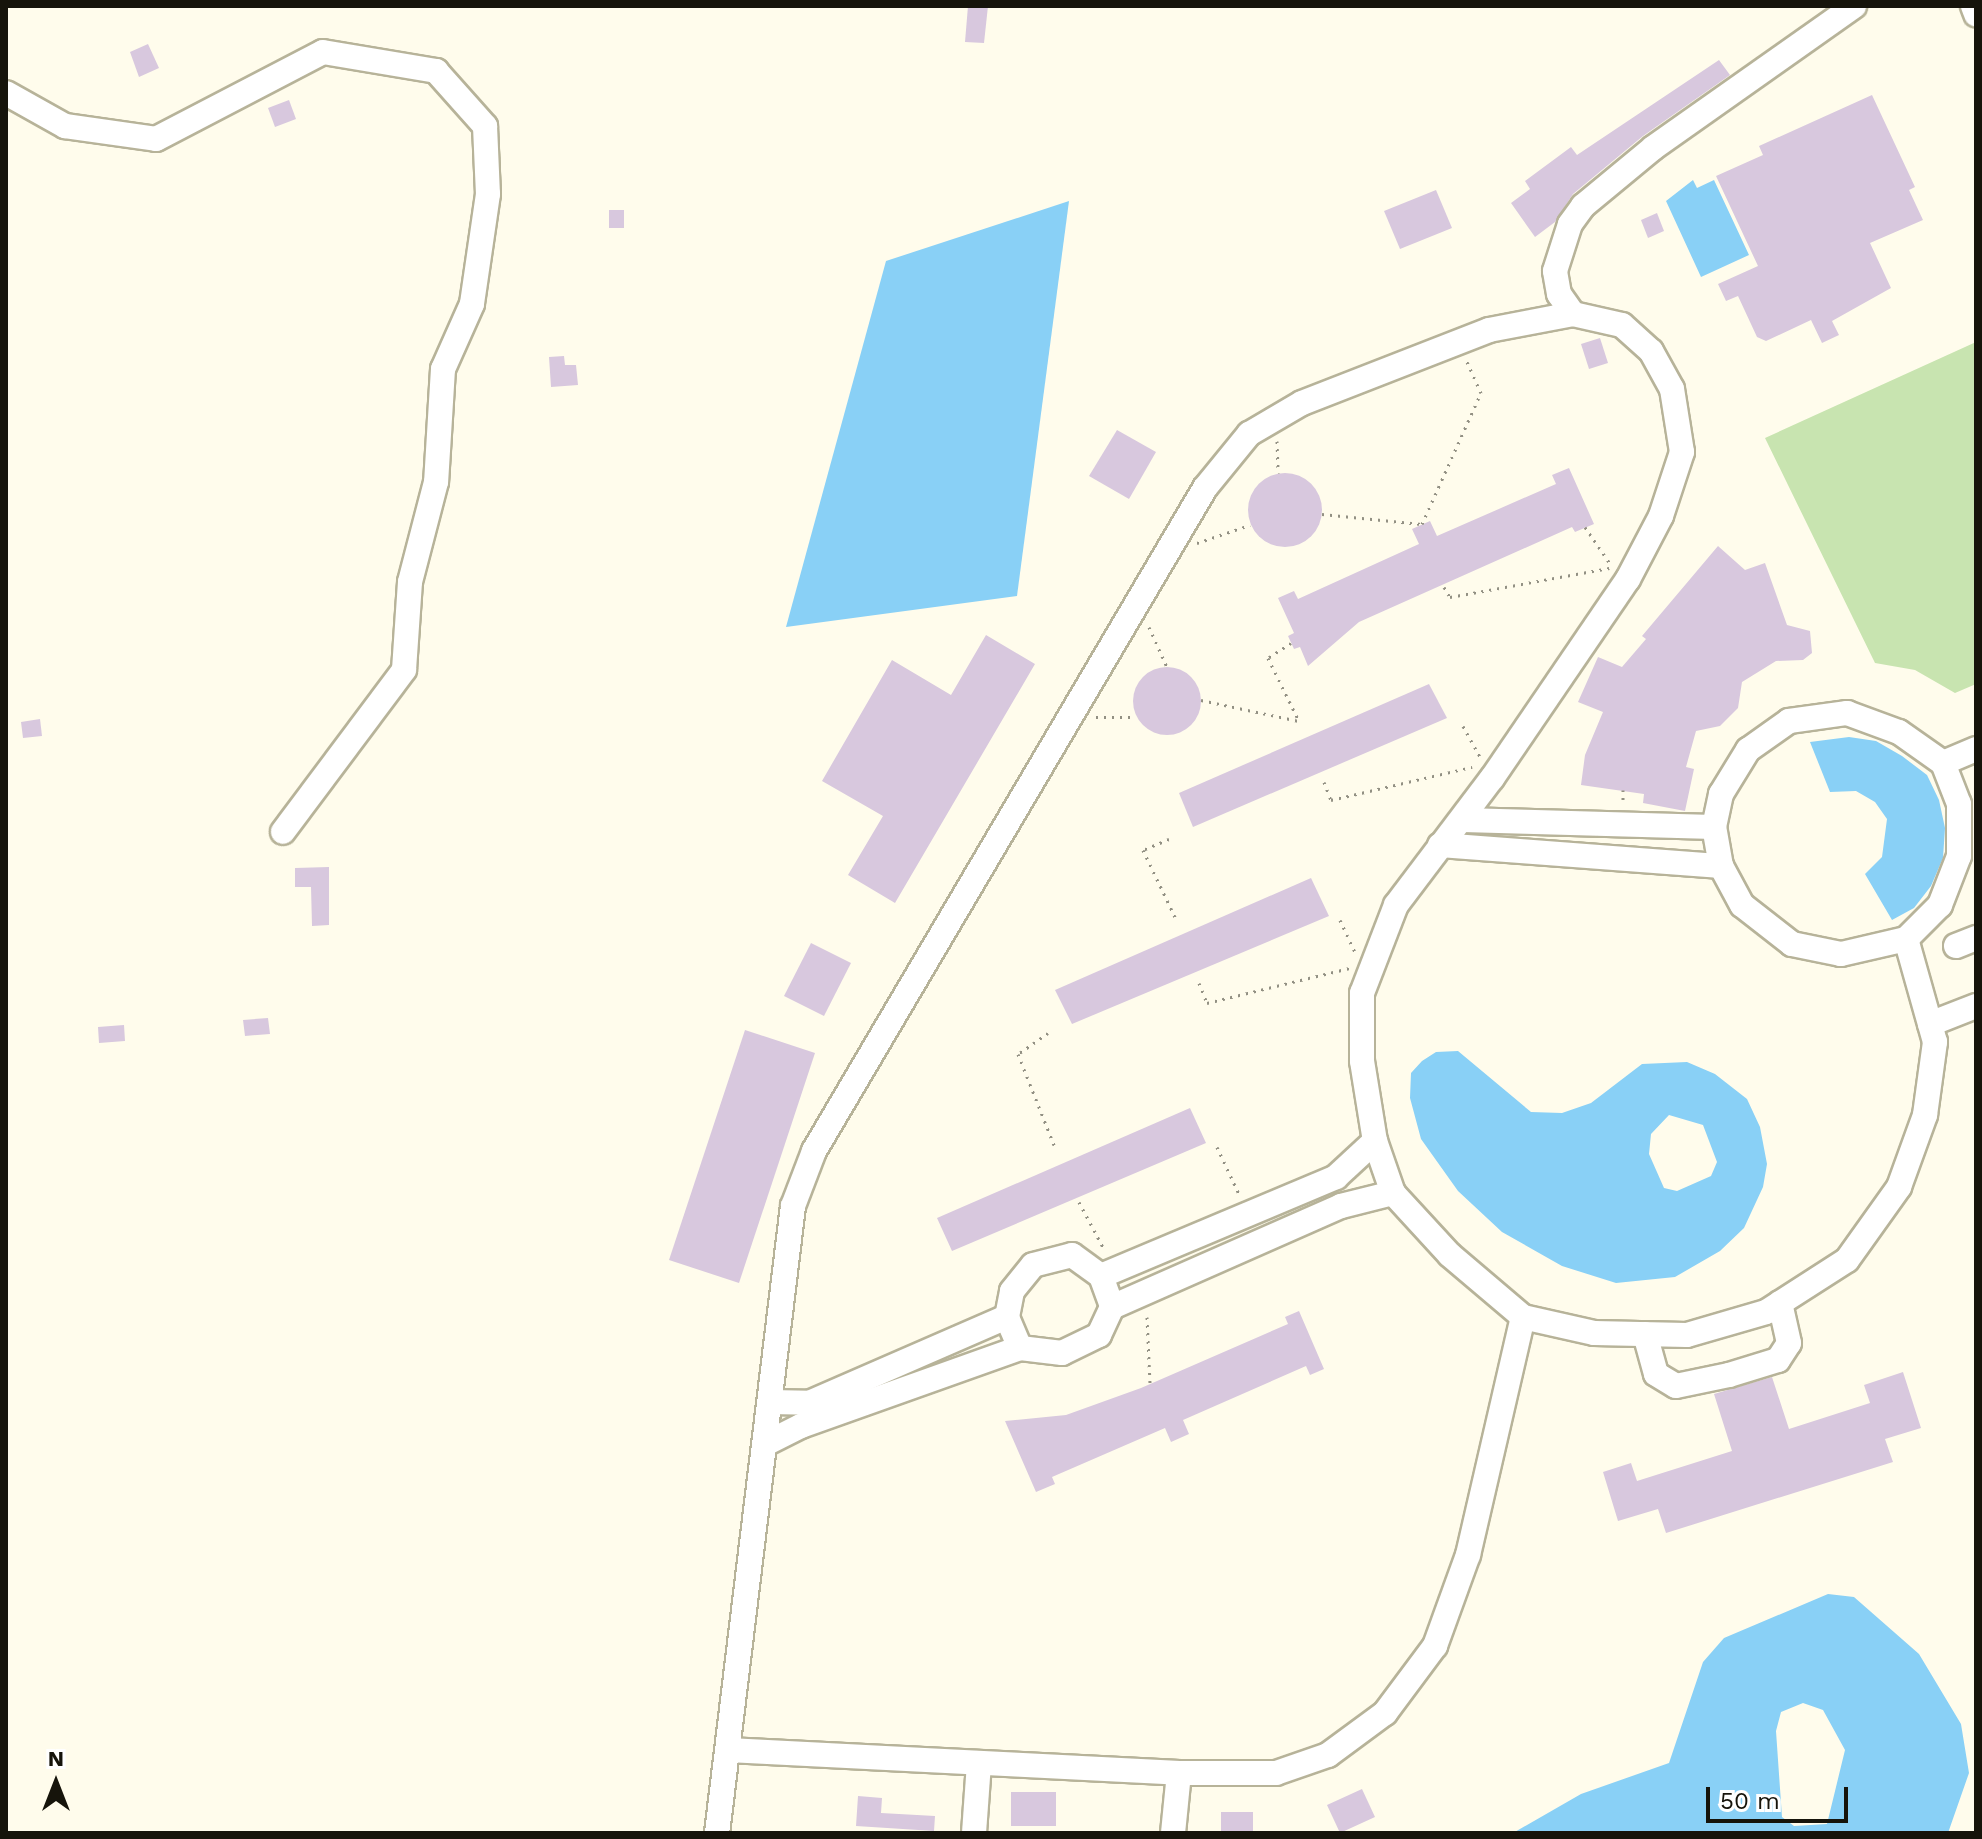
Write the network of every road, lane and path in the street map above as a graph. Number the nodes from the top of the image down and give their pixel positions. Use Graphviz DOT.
graph roads {
  1 [pos="1854,6"];
  2 [pos="1973,6"];
  3 [pos="1976,14"];
  4 [pos="6,93"];
  5 [pos="1573,314"];
  6 [pos="1458,342"];
  7 [pos="1276,418"];
  8 [pos="1278,473"];
  9 [pos="1322,514"];
  10 [pos="1250,525"];
  11 [pos="1585,527"];
  12 [pos="1167,553"];
  13 [pos="1618,576"];
  14 [pos="1444,587"];
  15 [pos="1138,602"];
  16 [pos="1291,643"];
  17 [pos="1167,667"];
  18 [pos="1201,700"];
  19 [pos="1070,717"];
  20 [pos="1136,717"];
  21 [pos="1463,726"];
  22 [pos="1976,749"];
  23 [pos="1943,763"];
  24 [pos="1324,782"];
  25 [pos="1967,800"];
  26 [pos="1463,820"];
  27 [pos="1714,827"];
  28 [pos="283,832"];
  29 [pos="1169,839"];
  30 [pos="1440,845"];
  31 [pos="1721,866"];
  32 [pos="1176,919"];
  33 [pos="1340,920"];
  34 [pos="1906,939"];
  35 [pos="1365,972"];
  36 [pos="1199,983"];
  37 [pos="1976,1006"];
  38 [pos="1930,1024"];
  39 [pos="1048,1033"];
  40 [pos="1375,1141"];
  41 [pos="1054,1145"];
  42 [pos="1217,1147"];
  43 [pos="1393,1193"];
  44 [pos="1079,1202"];
  45 [pos="1249,1214"];
  46 [pos="1108,1273"];
  47 [pos="1138,1295"];
  48 [pos="1780,1303"];
  49 [pos="1112,1307"];
  50 [pos="1007,1317"];
  51 [pos="1523,1317"];
  52 [pos="1645,1334"];
  53 [pos="1020,1348"];
  54 [pos="1150,1384"];
  55 [pos="770,1402"];
  56 [pos="765,1444"];
  57 [pos="728,1750"];
  58 [pos="979,1763"];
  59 [pos="1179,1773"];
  60 [pos="717,1833"];
  61 [pos="974,1833"];
  62 [pos="1173,1833"];
  1 -- 5 [label="street"];
  2 -- 3 [label="street"];
  4 -- 28 [label="street"];
  5 -- 6 [label="street"];
  5 -- 13 [label="street"];
  6 -- 7 [label="street"];
  6 -- 9 [label="path"];
  7 -- 8 [label="path"];
  7 -- 12 [label="street"];
  10 -- 12 [label="path"];
  11 -- 13 [label="path"];
  12 -- 15 [label="street"];
  13 -- 14 [label="path"];
  13 -- 26 [label="street"];
  15 -- 17 [label="path"];
  15 -- 19 [label="street"];
  16 -- 18 [label="path"];
  19 -- 20 [label="path"];
  19 -- 55 [label="street"];
  21 -- 24 [label="path"];
  22 -- 23 [label="street"];
  23 -- 25 [label="street"];
  23 -- 27 [label="street"];
  25 -- 34 [label="street"];
  26 -- 27 [label="street"];
  26 -- 30 [label="street"];
  27 -- 31 [label="street"];
  29 -- 32 [label="path"];
  30 -- 31 [label="street"];
  30 -- 35 [label="street"];
  31 -- 34 [label="street"];
  33 -- 35 [label="path"];
  34 -- 38 [label="street"];
  35 -- 36 [label="path"];
  35 -- 40 [label="street"];
  37 -- 38 [label="street"];
  38 -- 48 [label="street"];
  39 -- 41 [label="path"];
  40 -- 43 [label="street"];
  40 -- 45 [label="street"];
  42 -- 45 [label="path"];
  43 -- 47 [label="street"];
  43 -- 51 [label="street"];
  44 -- 46 [label="path"];
  45 -- 46 [label="street"];
  46 -- 49 [label="street"];
  46 -- 50 [label="street"];
  47 -- 49 [label="street"];
  47 -- 54 [label="path"];
  48 -- 52 [label="street"];
  48 -- 52 [label="street"];
  49 -- 53 [label="street"];
  50 -- 53 [label="street"];
  50 -- 55 [label="street"];
  51 -- 52 [label="street"];
  51 -- 59 [label="street"];
  53 -- 56 [label="street"];
  55 -- 56 [label="street"];
  56 -- 57 [label="street"];
  57 -- 58 [label="street"];
  57 -- 60 [label="street"];
  58 -- 59 [label="street"];
  58 -- 61 [label="street"];
  59 -- 62 [label="street"];
}
